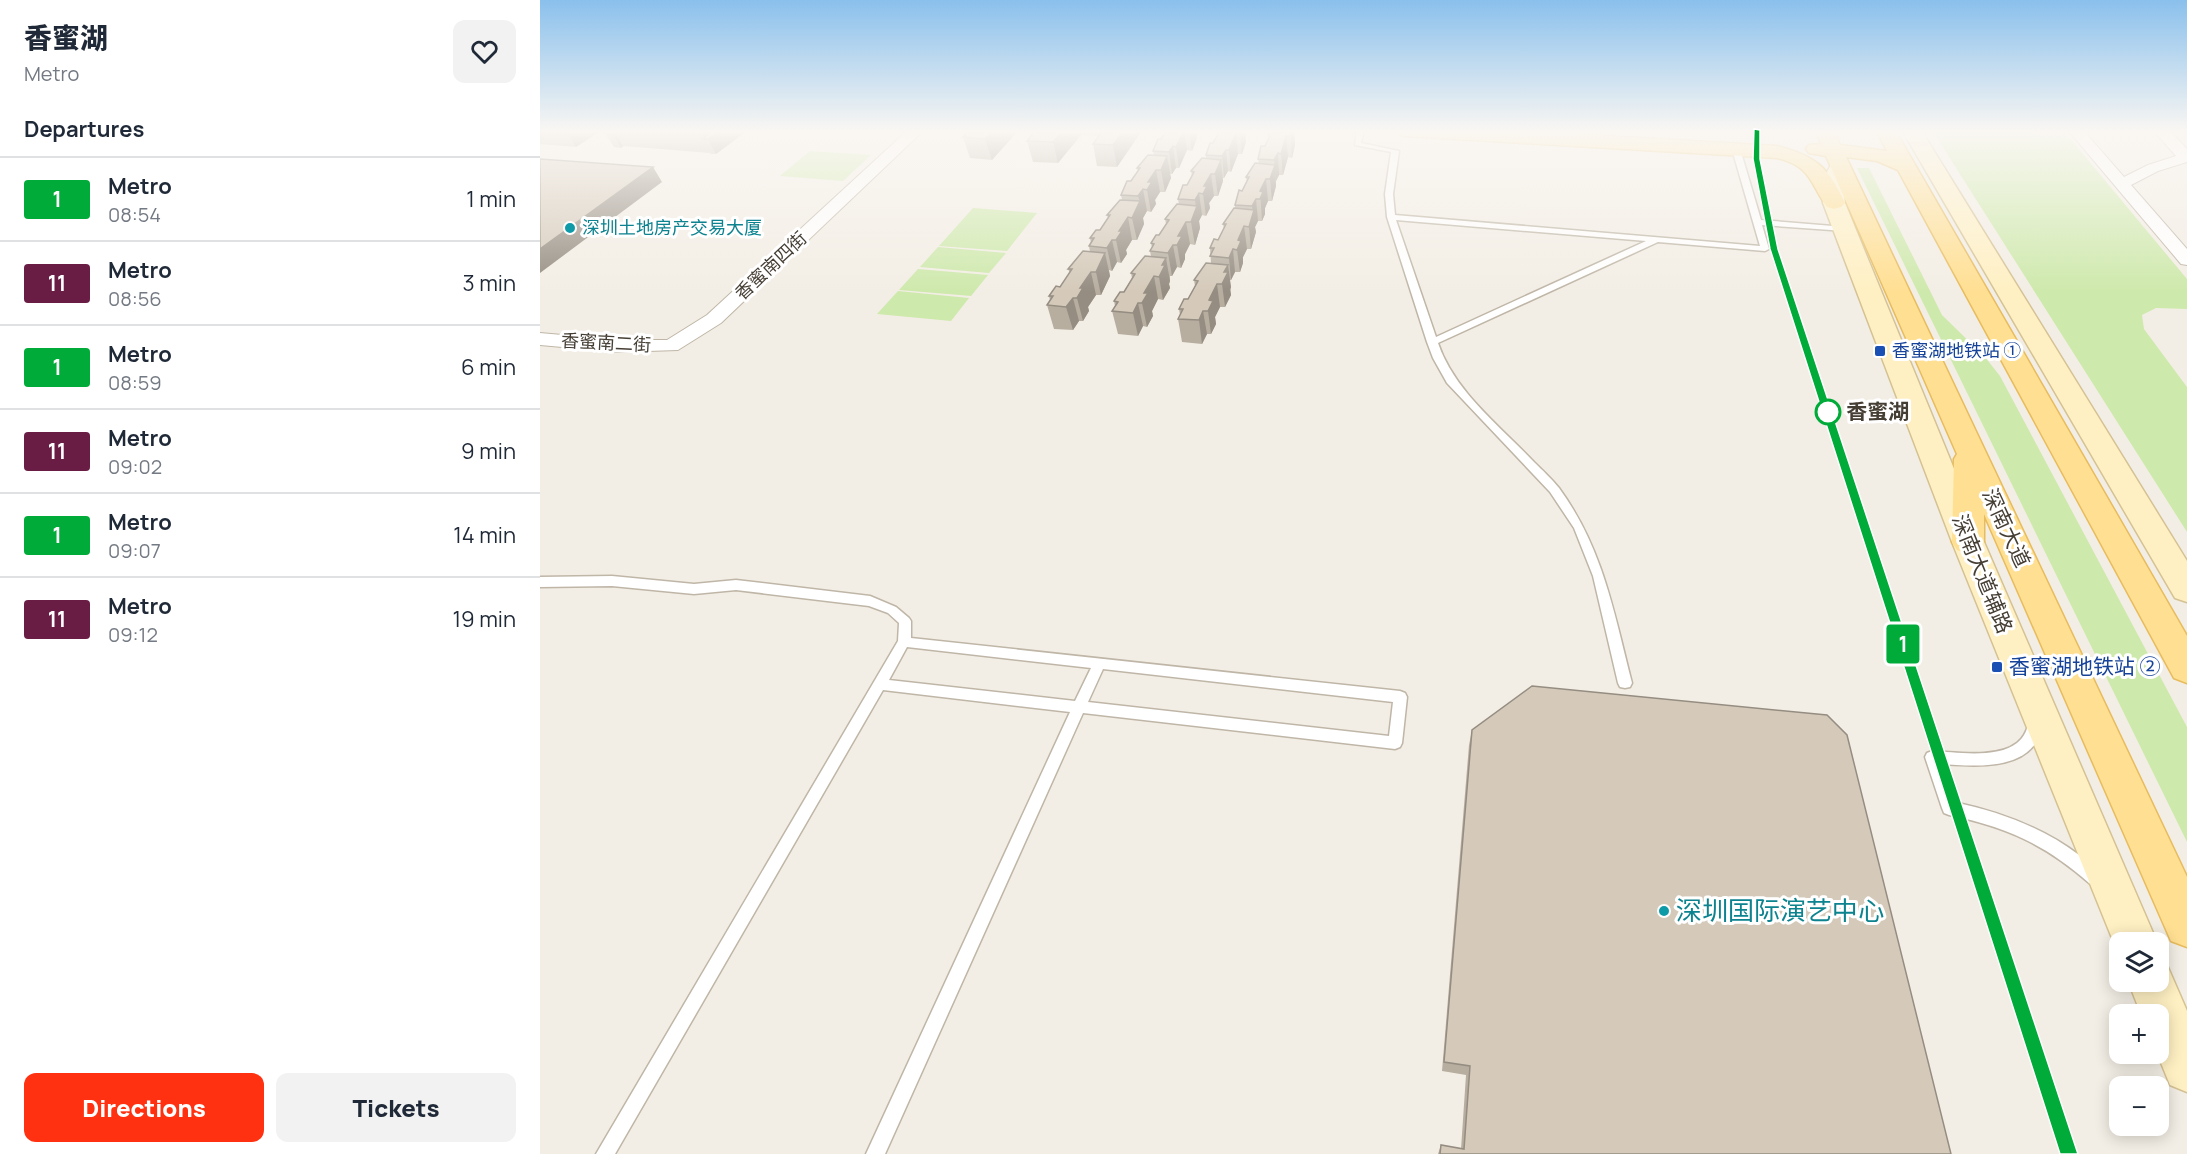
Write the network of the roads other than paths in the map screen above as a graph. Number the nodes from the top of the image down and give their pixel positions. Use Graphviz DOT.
graph roads {
  1 [pos="859,184"];
  2 [pos="1390,184"];
  3 [pos="1746,184"];
  4 [pos="1824,184"];
  5 [pos="1833,184"];
  6 [pos="1848,184"];
  7 [pos="1921,184"];
  8 [pos="1925,184"];
  9 [pos="2121,184"];
  10 [pos="1391,217"];
  11 [pos="1757,222"];
  12 [pos="1845,228"];
  13 [pos="1657,239"];
  14 [pos="2187,260"];
  15 [pos="1903,303"];
  16 [pos="540,339"];
  17 [pos="1432,342"];
  18 [pos="671,345"];
  19 [pos="1969,449"];
  20 [pos="1968,542"];
  21 [pos="540,582"];
  22 [pos="2187,589"];
  23 [pos="904,642"];
  24 [pos="1099,664"];
  25 [pos="2187,668"];
  26 [pos="1625,683"];
  27 [pos="880,684"];
  28 [pos="2034,701"];
  29 [pos="1081,707"];
  30 [pos="2122,910"];
  31 [pos="2187,925"];
  32 [pos="2131,932"];
  33 [pos="2156,992"];
  34 [pos="2187,1068"];
  35 [pos="605,1154"];
  36 [pos="874,1154"];
  1 -- 18 [label="street, 香蜜南四街"];
  2 -- 10 [label="lane"];
  3 -- 11 [label="lane"];
  4 -- 12 [label="main road"];
  5 -- 12 [label="main road"];
  6 -- 15 [label="main road, 深南大道"];
  7 -- 25 [label="main road"];
  8 -- 22 [label="main road"];
  9 -- 14 [label="street"];
  10 -- 13 [label="lane"];
  10 -- 17 [label="lane"];
  11 -- 12 [label="lane"];
  11 -- 13 [label="lane"];
  12 -- 15 [label="main road"];
  12 -- 20 [label="main road, 深南大道辅路"];
  13 -- 17 [label="lane"];
  15 -- 19 [label="main road, 深南大道"];
  16 -- 18 [label="street, 香蜜南二街"];
  17 -- 26 [label="lane"];
  19 -- 20 [label="main road"];
  19 -- 31 [label="main road, 深南大道"];
  20 -- 28 [label="main road, 深南大道辅路"];
  21 -- 23 [label="lane"];
  23 -- 24 [label="lane"];
  23 -- 27 [label="lane"];
  24 -- 29 [label="lane"];
  24 -- 29 [label="lane"];
  27 -- 29 [label="lane"];
  27 -- 35 [label="lane"];
  28 -- 30 [label="main road, 深南大道辅路"];
  28 -- 30 [label="lane"];
  29 -- 36 [label="lane"];
  30 -- 32 [label="main road, 深南大道辅路"];
  33 -- 34 [label="main road"];
}
